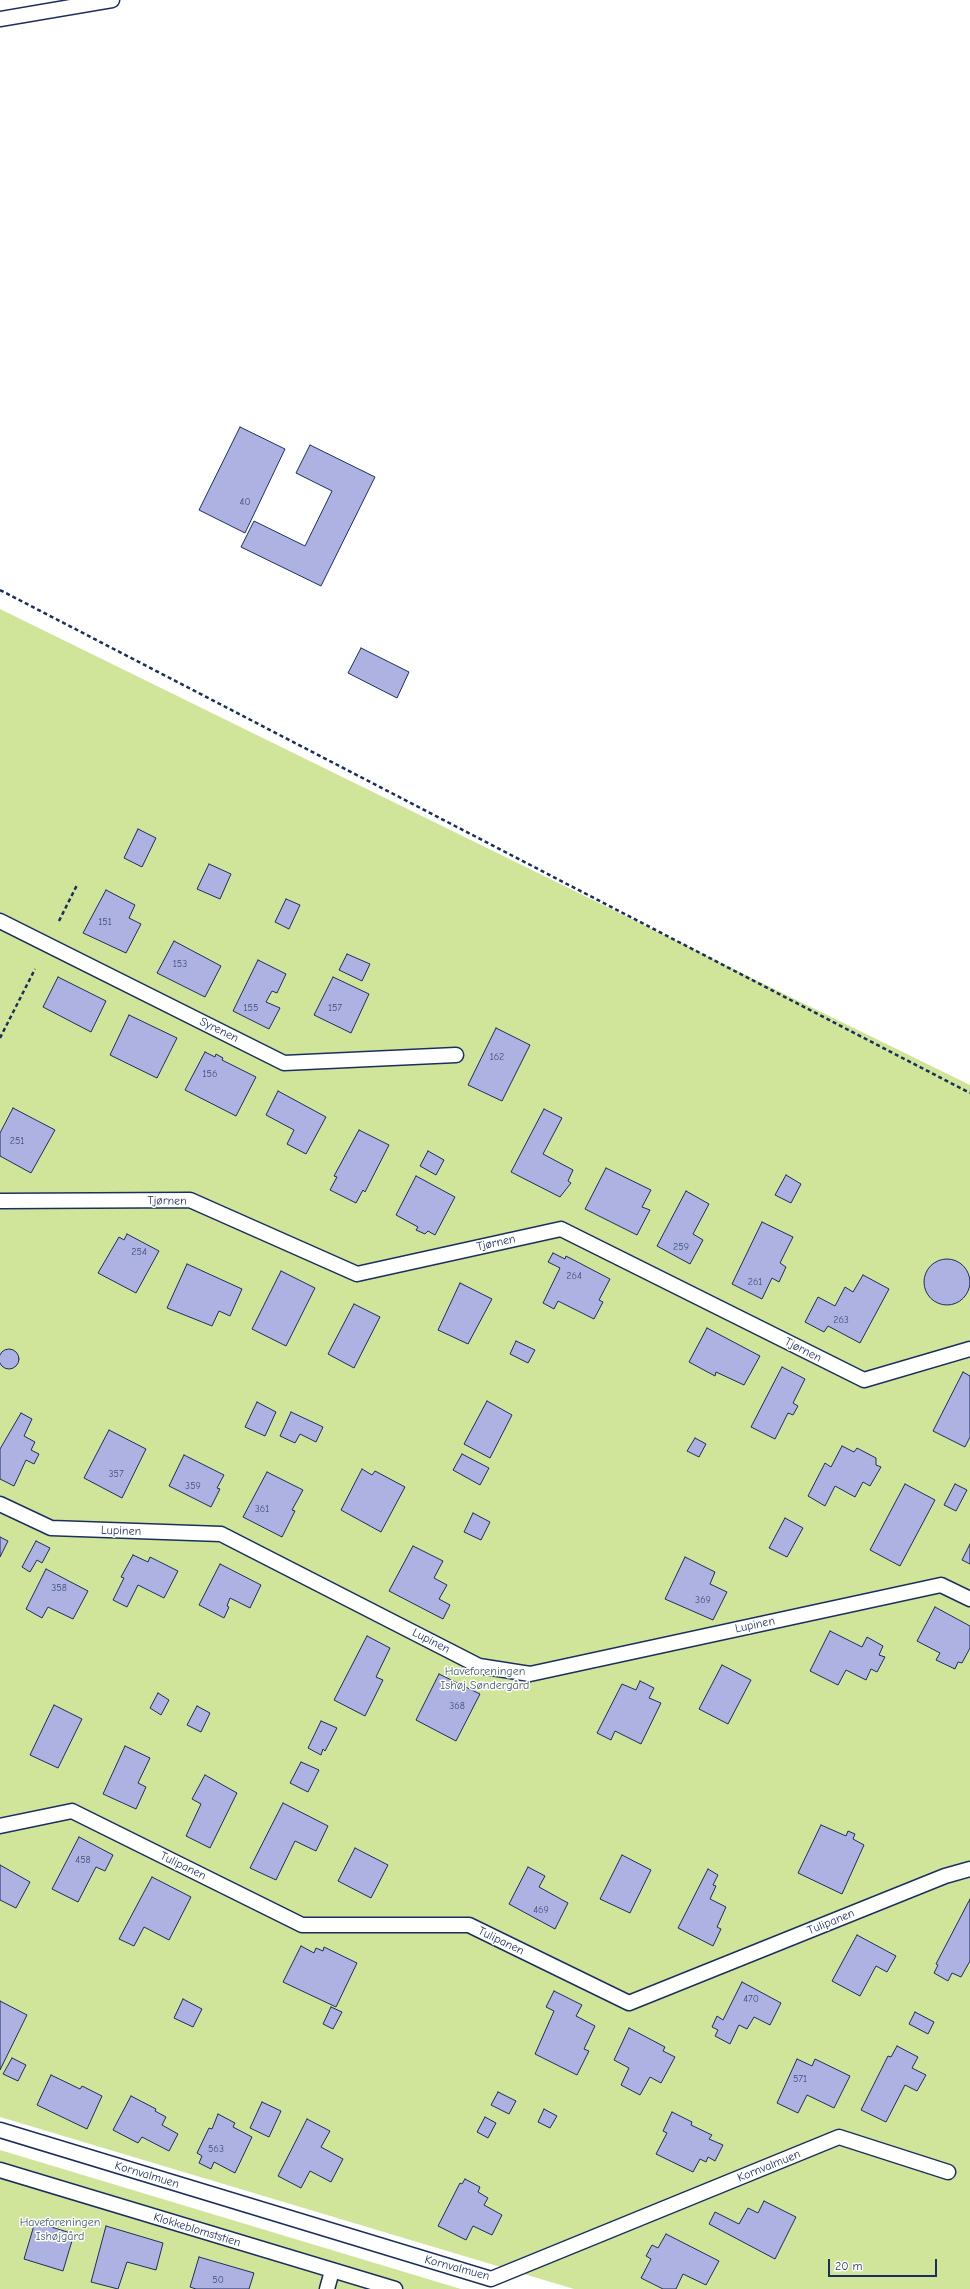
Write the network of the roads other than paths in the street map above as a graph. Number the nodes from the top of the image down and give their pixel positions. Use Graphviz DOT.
graph roads {
  1 [pos="112,0"];
  2 [pos="0,19"];
  3 [pos="0,921"];
  4 [pos="456,1056"];
  5 [pos="0,1201"];
  6 [pos="970,1349"];
  7 [pos="0,1504"];
  8 [pos="970,1599"];
  9 [pos="0,1826"];
  10 [pos="970,1869"];
  11 [pos="0,2130"];
  12 [pos="0,2170"];
  13 [pos="948,2172"];
  14 [pos="332,2271"];
  15 [pos="327,2289"];
  16 [pos="395,2289"];
  1 -- 2 [label="lane"];
  3 -- 4 [label="lane, Syrenen"];
  5 -- 6 [label="lane, Tjørnen"];
  7 -- 8 [label="lane, Lupinen"];
  9 -- 10 [label="lane, Tulipanen"];
  11 -- 13 [label="lane, Kornvalmuen"];
  12 -- 14 [label="lane, Klokkeblomststien"];
  14 -- 15 [label="lane"];
  14 -- 16 [label="lane, Klokkeblomststien"];
}
